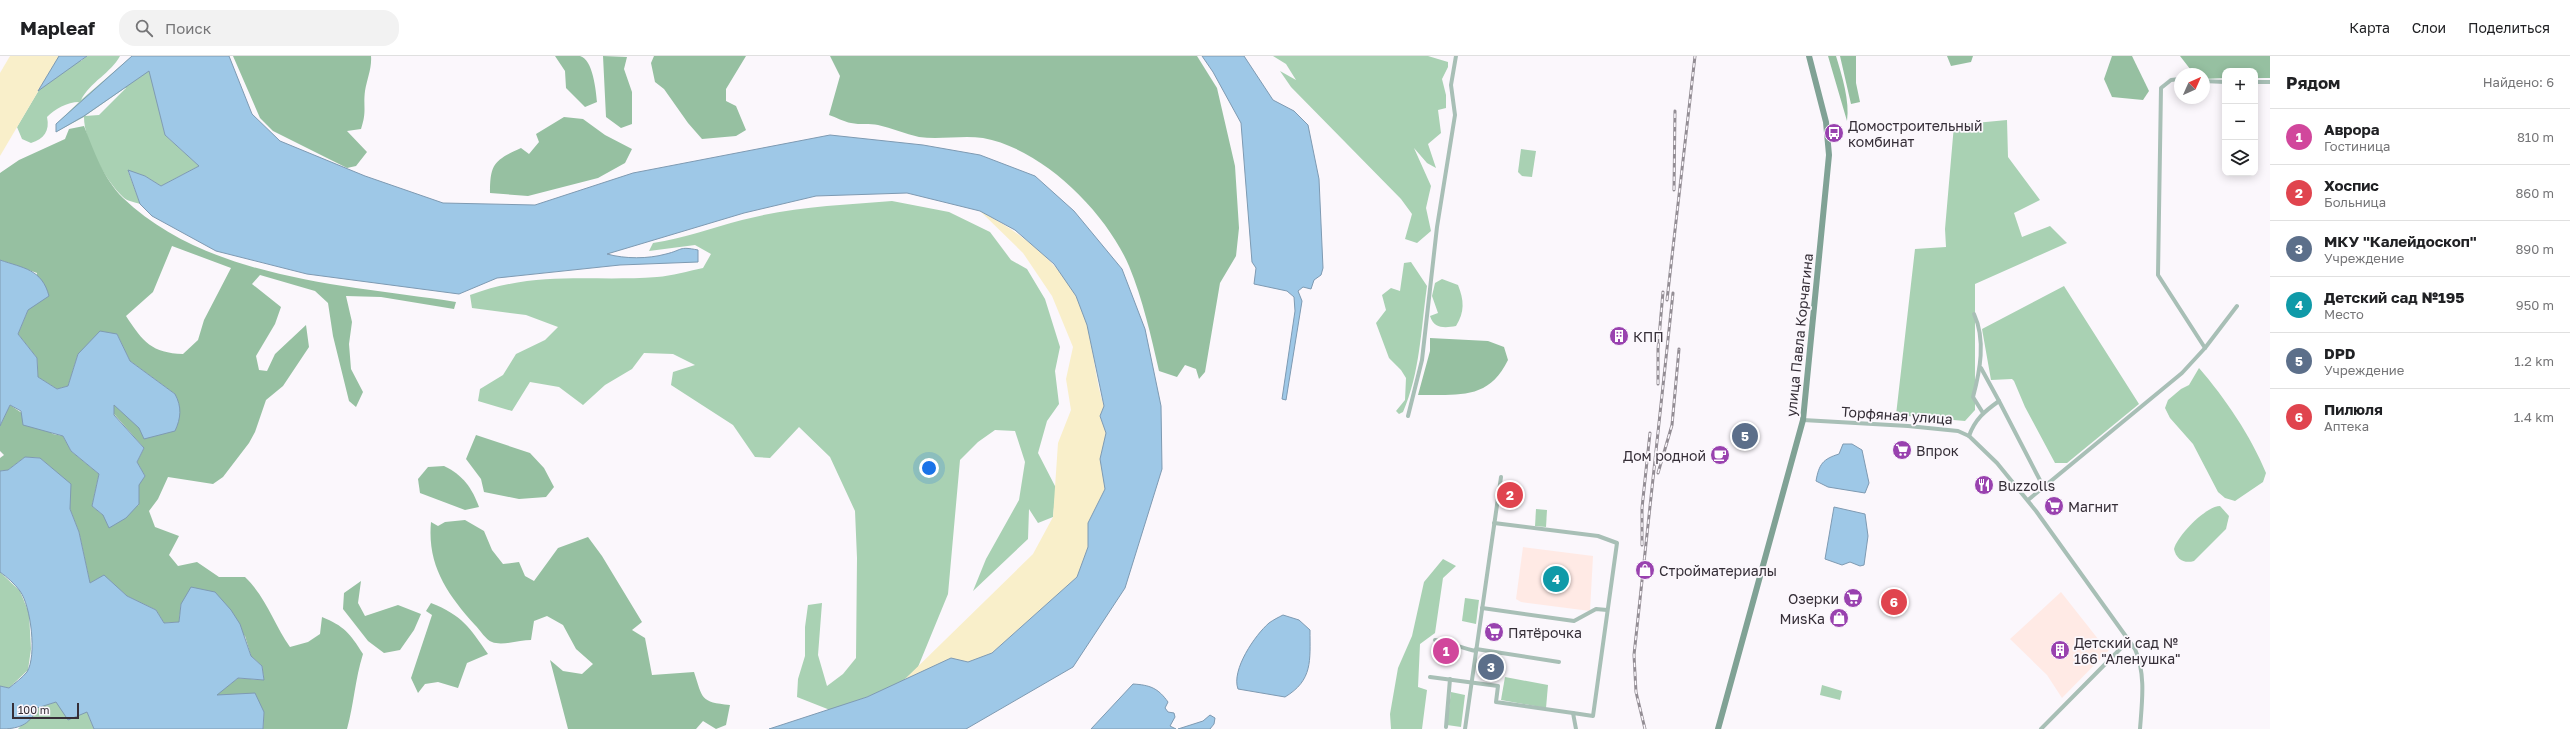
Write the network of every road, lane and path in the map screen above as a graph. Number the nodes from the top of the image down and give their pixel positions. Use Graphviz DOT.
graph roads {
  1 [pos="1456,56"];
  2 [pos="1809,56"];
  3 [pos="2174,80"];
  4 [pos="2210,81"];
  5 [pos="2222,82"];
  6 [pos="2258,82"];
  7 [pos="2270,82"];
  8 [pos="2237,306"];
  9 [pos="1974,314"];
  10 [pos="2205,348"];
  11 [pos="1981,368"];
  12 [pos="1999,401"];
  13 [pos="1983,413"];
  14 [pos="1408,416"];
  15 [pos="1803,420"];
  16 [pos="1969,436"];
  17 [pos="1501,477"];
  18 [pos="2044,488"];
  19 [pos="2028,500"];
  20 [pos="1494,523"];
  21 [pos="1598,536"];
  22 [pos="1597,541"];
  23 [pos="1482,608"];
  24 [pos="1607,610"];
  25 [pos="1435,640"];
  26 [pos="2129,640"];
  27 [pos="1476,650"];
  28 [pos="1559,662"];
  29 [pos="1430,677"];
  30 [pos="1450,679"];
  31 [pos="1472,682"];
  32 [pos="1573,713"];
  33 [pos="1446,727"];
  34 [pos="1465,729"];
  35 [pos="1576,729"];
  36 [pos="1718,729"];
  37 [pos="2041,729"];
  38 [pos="2140,729"];
  1 -- 14 [label="street"];
  2 -- 15 [label="main road, улица Павла Корчагина"];
  3 -- 10 [label="street"];
  4 -- 5 [label="street"];
  6 -- 7 [label="street"];
  8 -- 10 [label="street"];
  9 -- 11 [label="street"];
  10 -- 18 [label="street"];
  11 -- 12 [label="street"];
  11 -- 13 [label="street"];
  12 -- 13 [label="street"];
  12 -- 18 [label="street"];
  13 -- 16 [label="street"];
  15 -- 16 [label="street, Торфяная улица"];
  15 -- 36 [label="main road, улица Павла Корчагина"];
  16 -- 19 [label="street, Торфяная улица"];
  17 -- 20 [label="street"];
  18 -- 19 [label="street"];
  19 -- 26 [label="street, Торфяная улица"];
  20 -- 21 [label="street"];
  20 -- 23 [label="street"];
  21 -- 22 [label="street"];
  21 -- 24 [label="street"];
  23 -- 24 [label="street"];
  23 -- 27 [label="street"];
  24 -- 32 [label="street"];
  25 -- 27 [label="street"];
  26 -- 37 [label="street"];
  26 -- 38 [label="street, Торфяная улица"];
  27 -- 28 [label="street"];
  27 -- 31 [label="street"];
  29 -- 30 [label="street"];
  30 -- 31 [label="street"];
  30 -- 33 [label="street"];
  31 -- 32 [label="street"];
  31 -- 34 [label="street"];
  32 -- 35 [label="street"];
}
